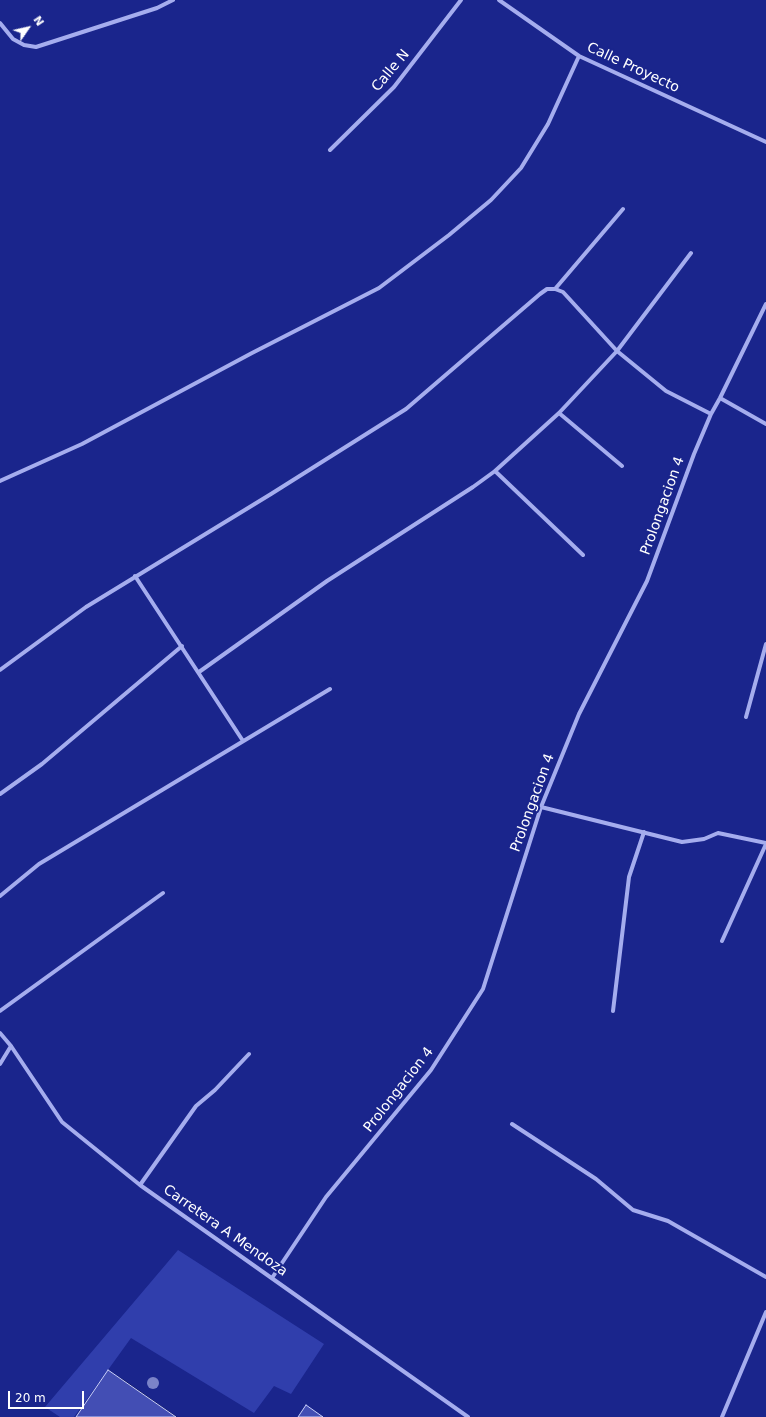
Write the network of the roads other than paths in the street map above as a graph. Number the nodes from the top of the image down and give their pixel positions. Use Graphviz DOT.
graph roads {
  1 [pos="173,0"];
  2 [pos="460,0"];
  3 [pos="499,0"];
  4 [pos="0,23"];
  5 [pos="579,56"];
  6 [pos="766,142"];
  7 [pos="330,150"];
  8 [pos="623,209"];
  9 [pos="690,253"];
  10 [pos="555,288"];
  11 [pos="766,304"];
  12 [pos="617,351"];
  13 [pos="720,398"];
  14 [pos="559,414"];
  15 [pos="711,414"];
  16 [pos="766,424"];
  17 [pos="622,466"];
  18 [pos="496,471"];
  19 [pos="0,481"];
  20 [pos="583,555"];
  21 [pos="135,576"];
  22 [pos="766,644"];
  23 [pos="182,646"];
  24 [pos="0,670"];
  25 [pos="199,672"];
  26 [pos="330,689"];
  27 [pos="746,717"];
  28 [pos="244,741"];
  29 [pos="0,794"];
  30 [pos="541,807"];
  31 [pos="644,832"];
  32 [pos="766,844"];
  33 [pos="163,893"];
  34 [pos="0,896"];
  35 [pos="722,941"];
  36 [pos="0,1011"];
  37 [pos="612,1011"];
  38 [pos="0,1033"];
  39 [pos="11,1046"];
  40 [pos="249,1054"];
  41 [pos="0,1064"];
  42 [pos="512,1124"];
  43 [pos="140,1185"];
  44 [pos="766,1277"];
  45 [pos="272,1278"];
  46 [pos="766,1312"];
  47 [pos="468,1417"];
  48 [pos="722,1417"];
  1 -- 4 [label="street"];
  2 -- 7 [label="street, Calle N"];
  3 -- 5 [label="street, Calle Proyecto"];
  5 -- 6 [label="street, Calle Proyecto"];
  5 -- 19 [label="street"];
  8 -- 10 [label="street"];
  9 -- 12 [label="street"];
  10 -- 12 [label="street"];
  10 -- 21 [label="street"];
  11 -- 13 [label="street, Prolongacion 4"];
  12 -- 14 [label="street"];
  12 -- 15 [label="street"];
  13 -- 15 [label="street, Prolongacion 4"];
  13 -- 16 [label="street"];
  14 -- 17 [label="street"];
  14 -- 18 [label="street"];
  15 -- 30 [label="street, Prolongacion 4"];
  18 -- 20 [label="street"];
  18 -- 25 [label="street"];
  21 -- 23 [label="street"];
  21 -- 24 [label="street"];
  22 -- 27 [label="street"];
  23 -- 25 [label="street"];
  23 -- 29 [label="street"];
  25 -- 28 [label="street"];
  26 -- 28 [label="street"];
  28 -- 34 [label="street"];
  30 -- 31 [label="street"];
  30 -- 45 [label="street, Prolongacion 4"];
  31 -- 32 [label="street"];
  31 -- 37 [label="street"];
  32 -- 35 [label="street"];
  33 -- 36 [label="street"];
  38 -- 39 [label="street, Carretera A Mendoza"];
  39 -- 41 [label="street"];
  39 -- 43 [label="street, Carretera A Mendoza"];
  40 -- 43 [label="street"];
  42 -- 44 [label="street"];
  43 -- 45 [label="street, Carretera A Mendoza"];
  45 -- 47 [label="street, Carretera A Mendoza"];
  46 -- 48 [label="street"];
}
